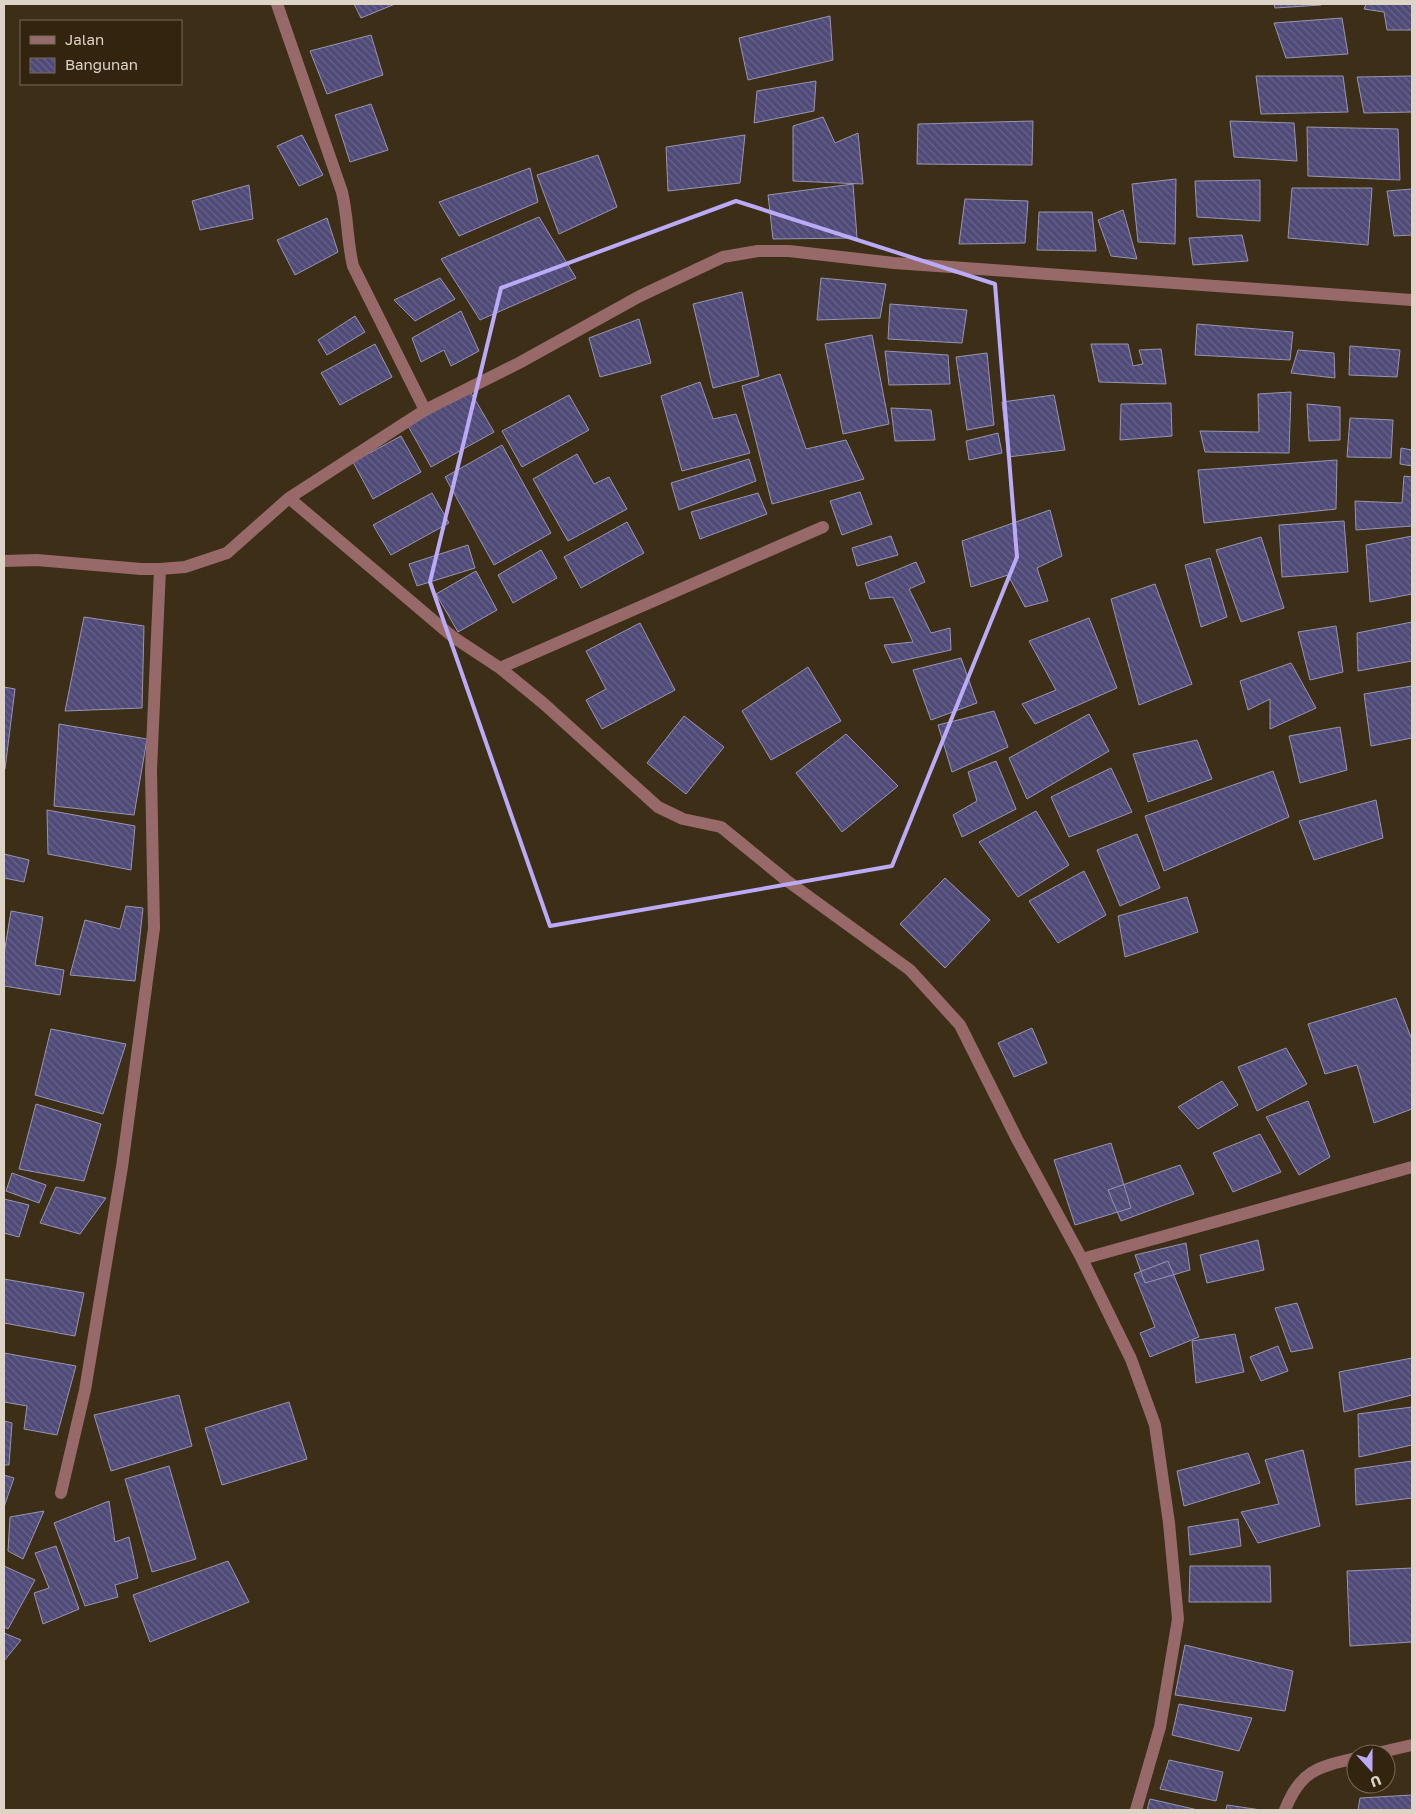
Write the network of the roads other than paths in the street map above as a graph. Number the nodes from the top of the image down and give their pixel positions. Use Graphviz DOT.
graph roads {
  1 [pos="277,4"];
  2 [pos="1412,300"];
  3 [pos="425,410"];
  4 [pos="289,498"];
  5 [pos="823,527"];
  6 [pos="4,561"];
  7 [pos="160,569"];
  8 [pos="500,668"];
  9 [pos="1412,1167"];
  10 [pos="1082,1259"];
  11 [pos="61,1493"];
  12 [pos="1412,1744"];
  13 [pos="1396,1748"];
  14 [pos="1346,1760"];
  15 [pos="1136,1810"];
  16 [pos="1285,1810"];
  1 -- 3 [label="street"];
  2 -- 3 [label="street"];
  3 -- 4 [label="street"];
  4 -- 7 [label="street"];
  4 -- 8 [label="street"];
  5 -- 8 [label="street"];
  6 -- 7 [label="street"];
  7 -- 11 [label="street"];
  8 -- 10 [label="street"];
  9 -- 10 [label="street"];
  10 -- 15 [label="street"];
  12 -- 13 [label="street"];
  14 -- 16 [label="street"];
}
